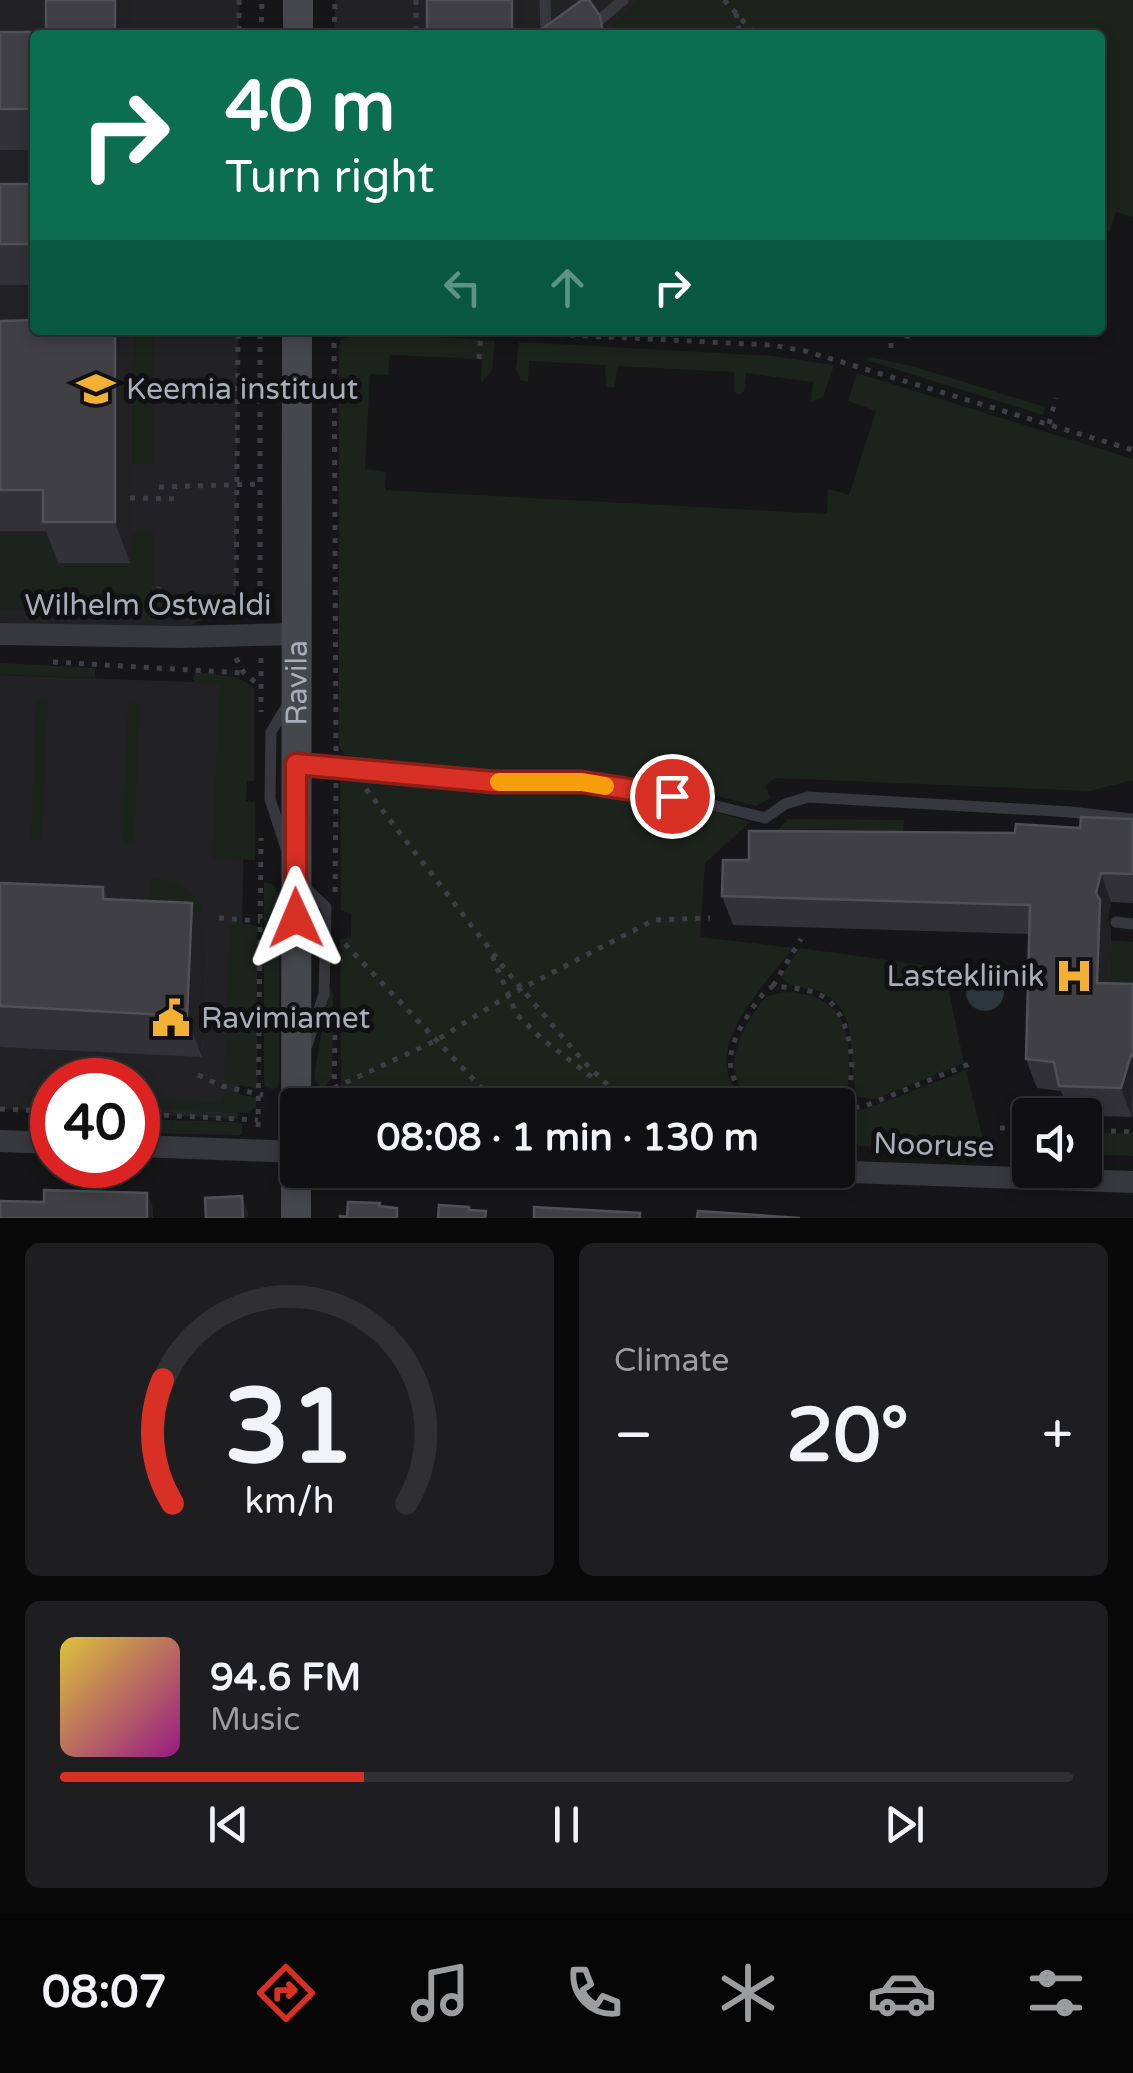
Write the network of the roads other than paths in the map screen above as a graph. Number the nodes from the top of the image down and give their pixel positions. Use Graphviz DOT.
graph roads {
  1 [pos="298,0"];
  2 [pos="545,0"];
  3 [pos="623,0"];
  4 [pos="298,30"];
  5 [pos="546,30"];
  6 [pos="588,30"];
  7 [pos="297,335"];
  8 [pos="0,634"];
  9 [pos="296,634"];
  10 [pos="296,692"];
  11 [pos="296,764"];
  12 [pos="1133,820"];
  13 [pos="295,879"];
  14 [pos="1116,922"];
  15 [pos="1133,924"];
  16 [pos="296,1088"];
  17 [pos="0,1141"];
  18 [pos="30,1142"];
  19 [pos="160,1147"];
  20 [pos="280,1151"];
  21 [pos="855,1172"];
  22 [pos="1133,1182"];
  23 [pos="296,1188"];
  24 [pos="296,1218"];
  1 -- 4 [label="street"];
  2 -- 5 [label="lane"];
  3 -- 6 [label="lane"];
  7 -- 9 [label="street, Ravila"];
  8 -- 9 [label="street, Wilhelm Ostwaldi"];
  9 -- 10 [label="street, Ravila"];
  10 -- 11 [label="street, Ravila"];
  10 -- 13 [label="lane"];
  11 -- 12 [label="lane"];
  11 -- 13 [label="street, Ravila"];
  13 -- 16 [label="street, Ravila"];
  14 -- 15 [label="lane"];
  17 -- 18 [label="street"];
  19 -- 20 [label="street"];
  21 -- 22 [label="street, Nooruse"];
  23 -- 24 [label="street, Ravila"];
}
